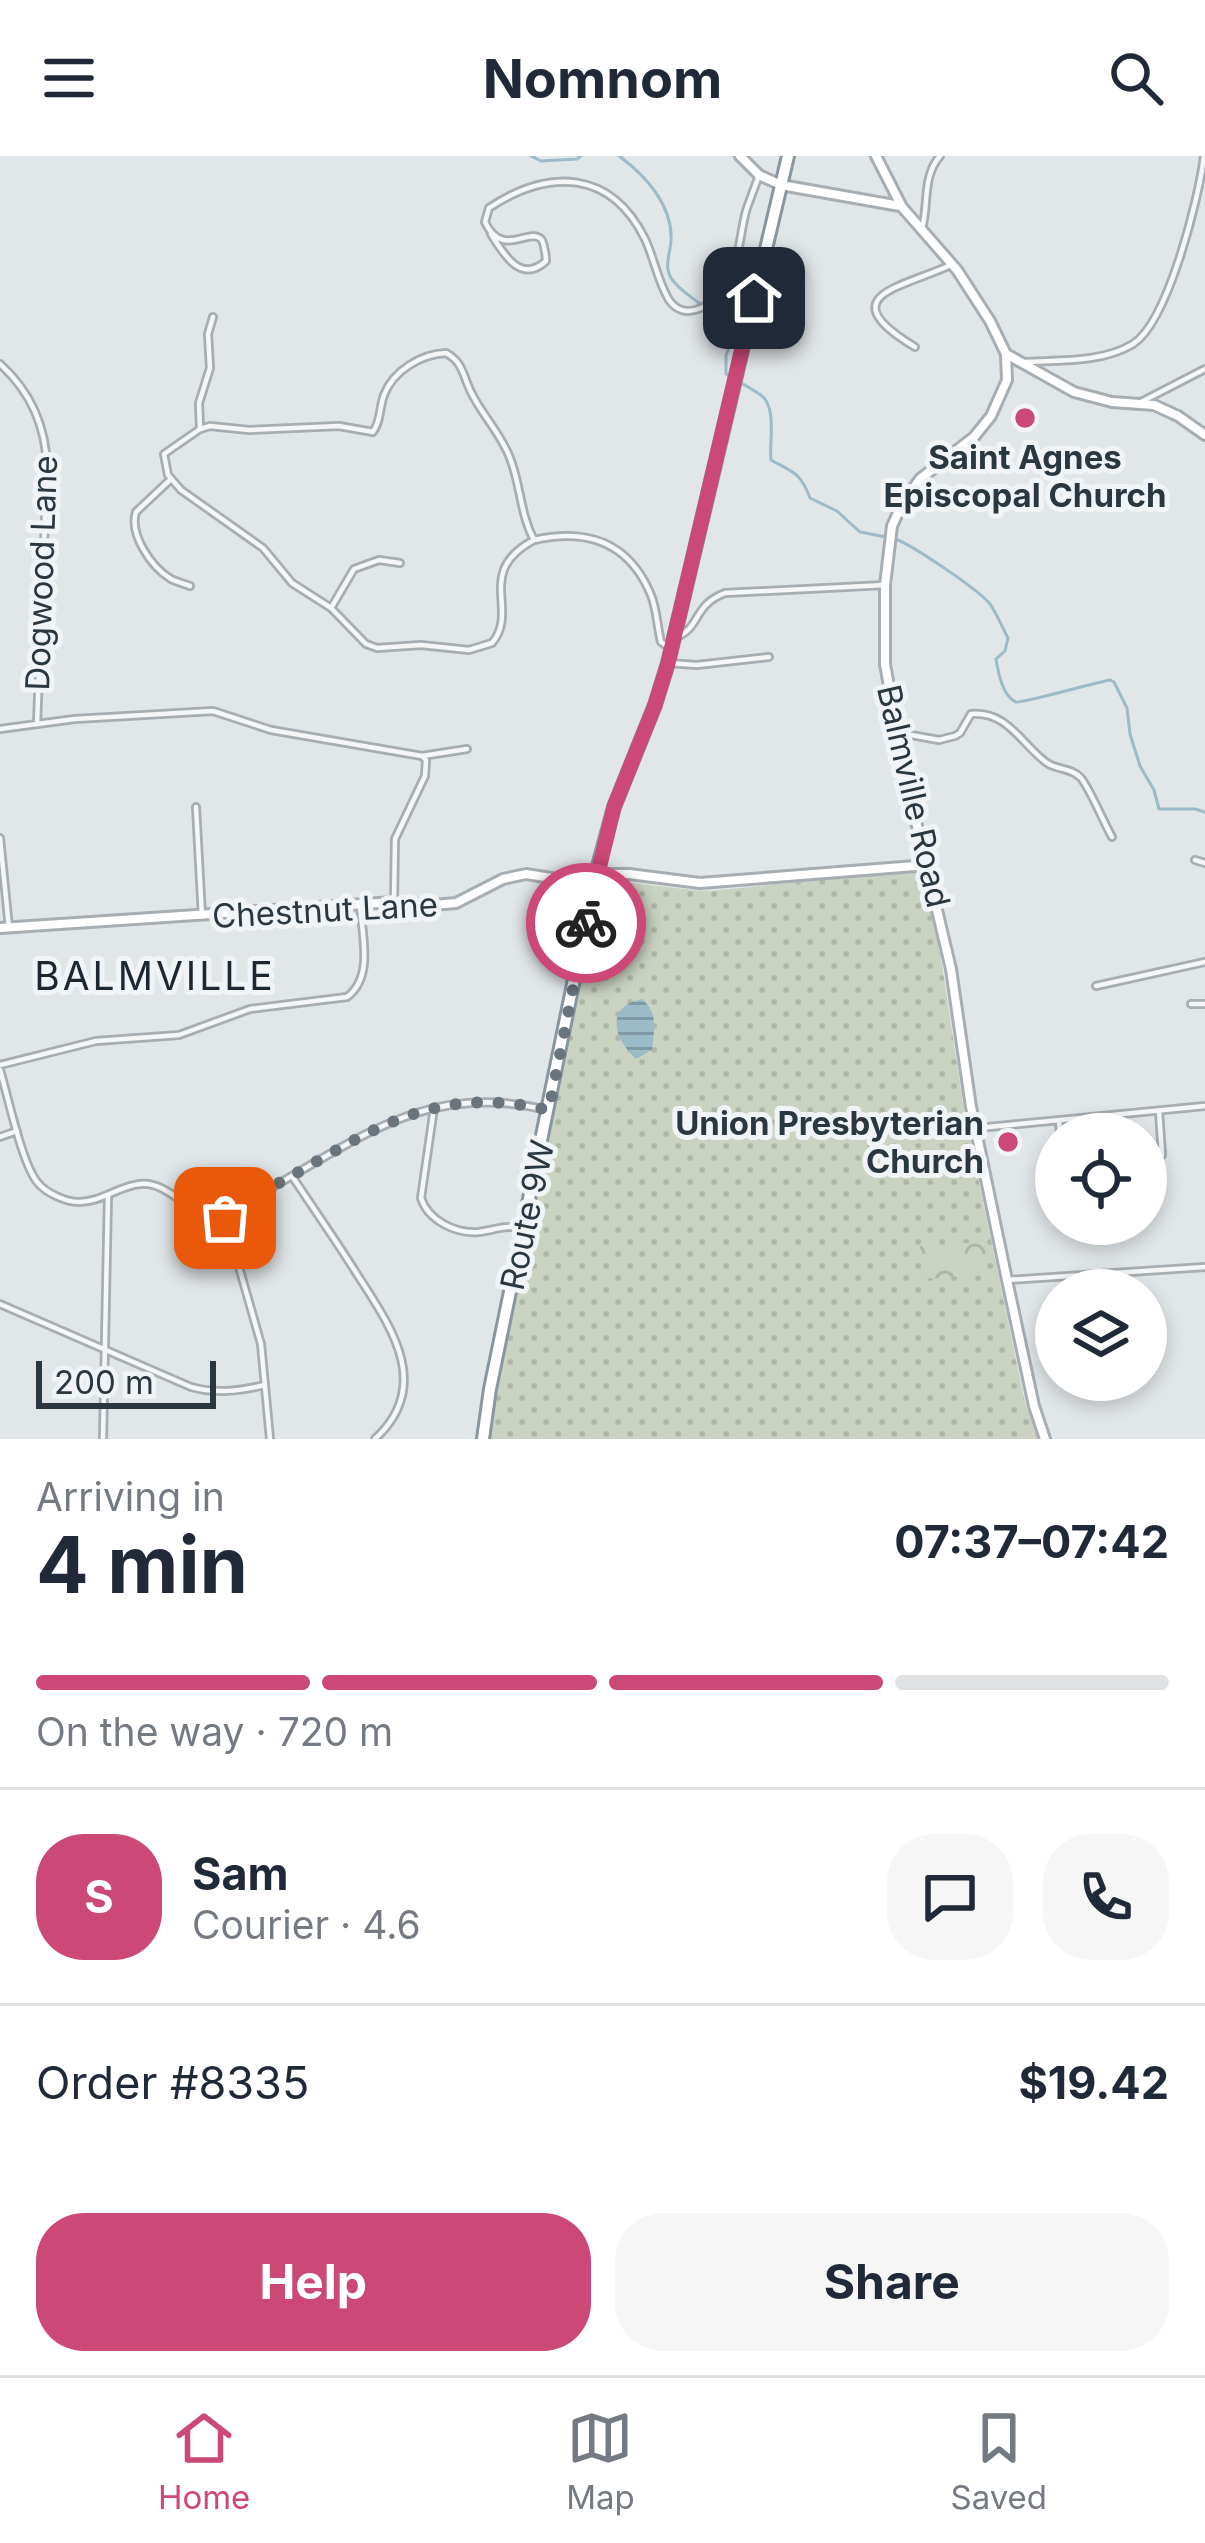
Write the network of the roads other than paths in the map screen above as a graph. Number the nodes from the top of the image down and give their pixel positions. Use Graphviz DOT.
graph roads {
  1 [pos="740,156"];
  2 [pos="788,156"];
  3 [pos="876,156"];
  4 [pos="940,156"];
  5 [pos="1204,156"];
  6 [pos="758,176"];
  7 [pos="781,185"];
  8 [pos="902,206"];
  9 [pos="922,229"];
  10 [pos="491,234"];
  11 [pos="953,264"];
  12 [pos="213,317"];
  13 [pos="916,347"];
  14 [pos="1006,354"];
  15 [pos="1024,362"];
  16 [pos="0,364"];
  17 [pos="1205,369"];
  18 [pos="1141,403"];
  19 [pos="200,429"];
  20 [pos="1205,435"];
  21 [pos="171,479"];
  22 [pos="534,540"];
  23 [pos="400,563"];
  24 [pos="885,585"];
  25 [pos="190,586"];
  26 [pos="332,608"];
  27 [pos="673,643"];
  28 [pos="769,656"];
  29 [pos="668,663"];
  30 [pos="37,724"];
  31 [pos="0,729"];
  32 [pos="897,739"];
  33 [pos="467,749"];
  34 [pos="422,756"];
  35 [pos="196,807"];
  36 [pos="1112,837"];
  37 [pos="0,838"];
  38 [pos="1195,860"];
  39 [pos="1205,863"];
  40 [pos="928,866"];
  41 [pos="596,877"];
  42 [pos="394,902"];
  43 [pos="360,904"];
  44 [pos="202,916"];
  45 [pos="4,928"];
  46 [pos="1205,962"];
  47 [pos="1096,986"];
  48 [pos="1191,1004"];
  49 [pos="1205,1004"];
  50 [pos="0,1068"];
  51 [pos="435,1106"];
  52 [pos="1205,1106"];
  53 [pos="549,1110"];
  54 [pos="1159,1111"];
  55 [pos="1139,1113"];
  56 [pos="1035,1123"];
  57 [pos="976,1128"];
  58 [pos="18,1130"];
  59 [pos="0,1137"];
  60 [pos="292,1176"];
  61 [pos="108,1196"];
  62 [pos="225,1218"];
  63 [pos="524,1230"];
  64 [pos="1205,1268"];
  65 [pos="1007,1280"];
  66 [pos="0,1304"];
  67 [pos="104,1350"];
  68 [pos="265,1385"];
  69 [pos="103,1439"];
  70 [pos="270,1439"];
  71 [pos="375,1439"];
  72 [pos="484,1439"];
  73 [pos="1046,1439"];
  1 -- 6 [label="street"];
  2 -- 7 [label="highway, Route 9W"];
  3 -- 8 [label="street"];
  4 -- 9 [label="street"];
  5 -- 15 [label="street"];
  6 -- 7 [label="street"];
  6 -- 10 [label="street"];
  7 -- 8 [label="street"];
  7 -- 27 [label="highway, Route 9W"];
  8 -- 9 [label="street"];
  9 -- 11 [label="street"];
  10 -- 10 [label="street"];
  11 -- 13 [label="street"];
  11 -- 14 [label="street"];
  12 -- 19 [label="street"];
  14 -- 15 [label="street"];
  14 -- 24 [label="street, Balmville Road"];
  15 -- 18 [label="street"];
  16 -- 30 [label="street, Dogwood Lane"];
  17 -- 18 [label="street"];
  18 -- 20 [label="street"];
  19 -- 21 [label="street"];
  19 -- 22 [label="street"];
  21 -- 25 [label="street"];
  21 -- 26 [label="street"];
  22 -- 26 [label="street"];
  22 -- 27 [label="street"];
  23 -- 26 [label="street"];
  24 -- 27 [label="street"];
  24 -- 32 [label="street, Balmville Road"];
  27 -- 29 [label="highway, Route 9W"];
  28 -- 29 [label="street"];
  29 -- 41 [label="highway, Route 9W"];
  30 -- 31 [label="street, Dogwood Lane"];
  30 -- 34 [label="street, Dogwood Lane"];
  32 -- 36 [label="street"];
  32 -- 40 [label="street, Balmville Road"];
  33 -- 34 [label="street, Dogwood Lane"];
  34 -- 42 [label="street"];
  35 -- 44 [label="street"];
  37 -- 45 [label="street"];
  38 -- 39 [label="street"];
  40 -- 41 [label="street, Chestnut Lane"];
  40 -- 57 [label="street, Balmville Road"];
  41 -- 42 [label="street, Chestnut Lane"];
  41 -- 53 [label="highway, Route 9W"];
  42 -- 43 [label="street, Chestnut Lane"];
  43 -- 44 [label="street, Chestnut Lane"];
  43 -- 50 [label="street"];
  44 -- 45 [label="street, Chestnut Lane"];
  46 -- 47 [label="street"];
  48 -- 49 [label="street"];
  50 -- 58 [label="street"];
  51 -- 53 [label="street"];
  51 -- 60 [label="street"];
  51 -- 63 [label="street"];
  52 -- 54 [label="street"];
  53 -- 63 [label="highway, Route 9W"];
  54 -- 55 [label="street"];
  56 -- 57 [label="street"];
  57 -- 65 [label="street, Balmville Road"];
  58 -- 59 [label="street"];
  58 -- 61 [label="street"];
  60 -- 62 [label="street"];
  60 -- 71 [label="street"];
  61 -- 62 [label="street"];
  61 -- 67 [label="street"];
  62 -- 68 [label="street"];
  63 -- 72 [label="highway, Route 9W"];
  64 -- 65 [label="street"];
  65 -- 73 [label="street, Balmville Road"];
  66 -- 67 [label="street"];
  67 -- 68 [label="street"];
  67 -- 69 [label="street"];
  68 -- 70 [label="street"];
}
